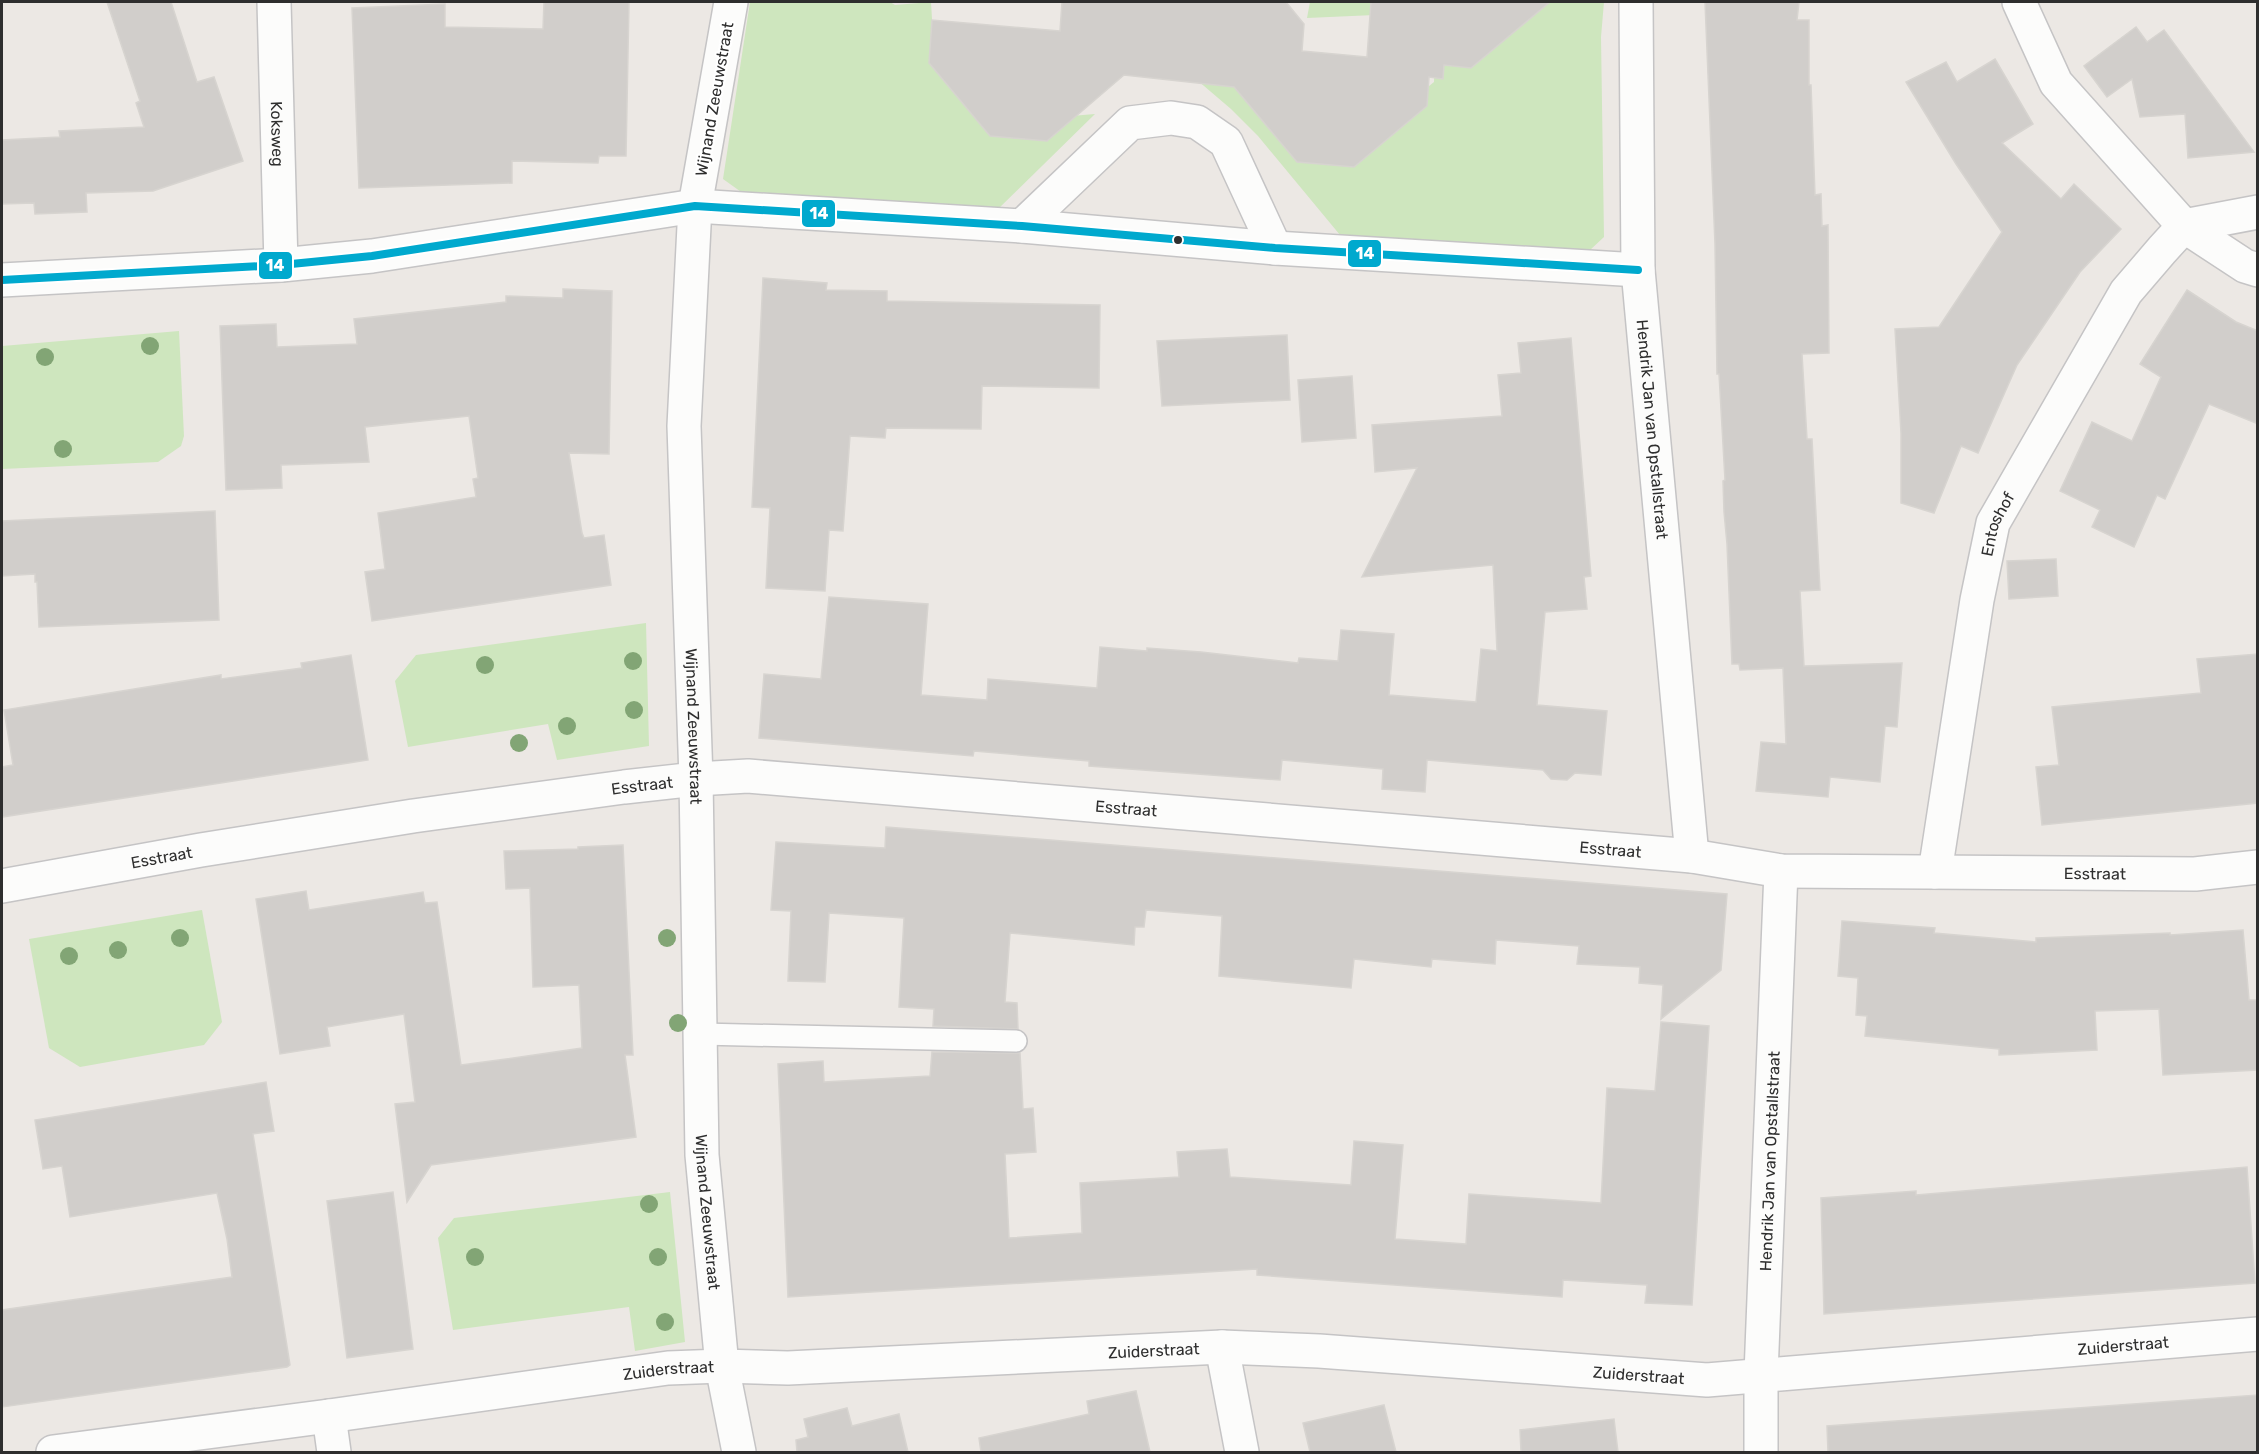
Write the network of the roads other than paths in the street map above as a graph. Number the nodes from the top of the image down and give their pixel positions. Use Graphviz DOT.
graph roads {
  1 [pos="274,2"];
  2 [pos="731,2"];
  3 [pos="1636,2"];
  4 [pos="2019,2"];
  5 [pos="695,206"];
  6 [pos="2258,212"];
  7 [pos="1022,226"];
  8 [pos="2184,226"];
  9 [pos="1275,248"];
  10 [pos="281,265"];
  11 [pos="1638,270"];
  12 [pos="2258,270"];
  13 [pos="2,280"];
  14 [pos="696,779"];
  15 [pos="1692,856"];
  16 [pos="2258,867"];
  17 [pos="1781,871"];
  18 [pos="1935,872"];
  19 [pos="2,886"];
  20 [pos="700,1034"];
  21 [pos="1016,1041"];
  22 [pos="2258,1334"];
  23 [pos="1222,1347"];
  24 [pos="722,1366"];
  25 [pos="1761,1374"];
  26 [pos="329,1416"];
  27 [pos="52,1452"];
  28 [pos="334,1452"];
  29 [pos="739,1452"];
  30 [pos="1242,1452"];
  31 [pos="1761,1452"];
  1 -- 10 [label="street, Koksweg"];
  2 -- 5 [label="street, Wijnand Zeeuwstraat"];
  3 -- 11 [label="street, Hendrik Jan van Opstallstraat"];
  4 -- 8 [label="street"];
  5 -- 7 [label="street"];
  5 -- 10 [label="street"];
  5 -- 14 [label="street, Wijnand Zeeuwstraat"];
  6 -- 8 [label="street"];
  7 -- 9 [label="street"];
  7 -- 9 [label="street"];
  8 -- 12 [label="street"];
  8 -- 18 [label="street, Entoshof"];
  9 -- 11 [label="street"];
  10 -- 13 [label="street"];
  11 -- 15 [label="street, Hendrik Jan van Opstallstraat"];
  14 -- 15 [label="street, Esstraat"];
  14 -- 19 [label="street, Esstraat"];
  14 -- 20 [label="street, Wijnand Zeeuwstraat"];
  15 -- 17 [label="street, Esstraat"];
  16 -- 18 [label="street, Esstraat"];
  17 -- 18 [label="street, Esstraat"];
  17 -- 25 [label="street, Hendrik Jan van Opstallstraat"];
  20 -- 21 [label="lane"];
  20 -- 24 [label="street, Wijnand Zeeuwstraat"];
  22 -- 25 [label="street, Zuiderstraat"];
  23 -- 24 [label="street, Zuiderstraat"];
  23 -- 25 [label="street, Zuiderstraat"];
  23 -- 30 [label="street"];
  24 -- 26 [label="street, Zuiderstraat"];
  24 -- 29 [label="street, Wijnand Zeeuwstraat"];
  25 -- 31 [label="street, Hendrik Jan van Opstallstraat"];
  26 -- 27 [label="street, Zuiderstraat"];
  26 -- 28 [label="street"];
}
